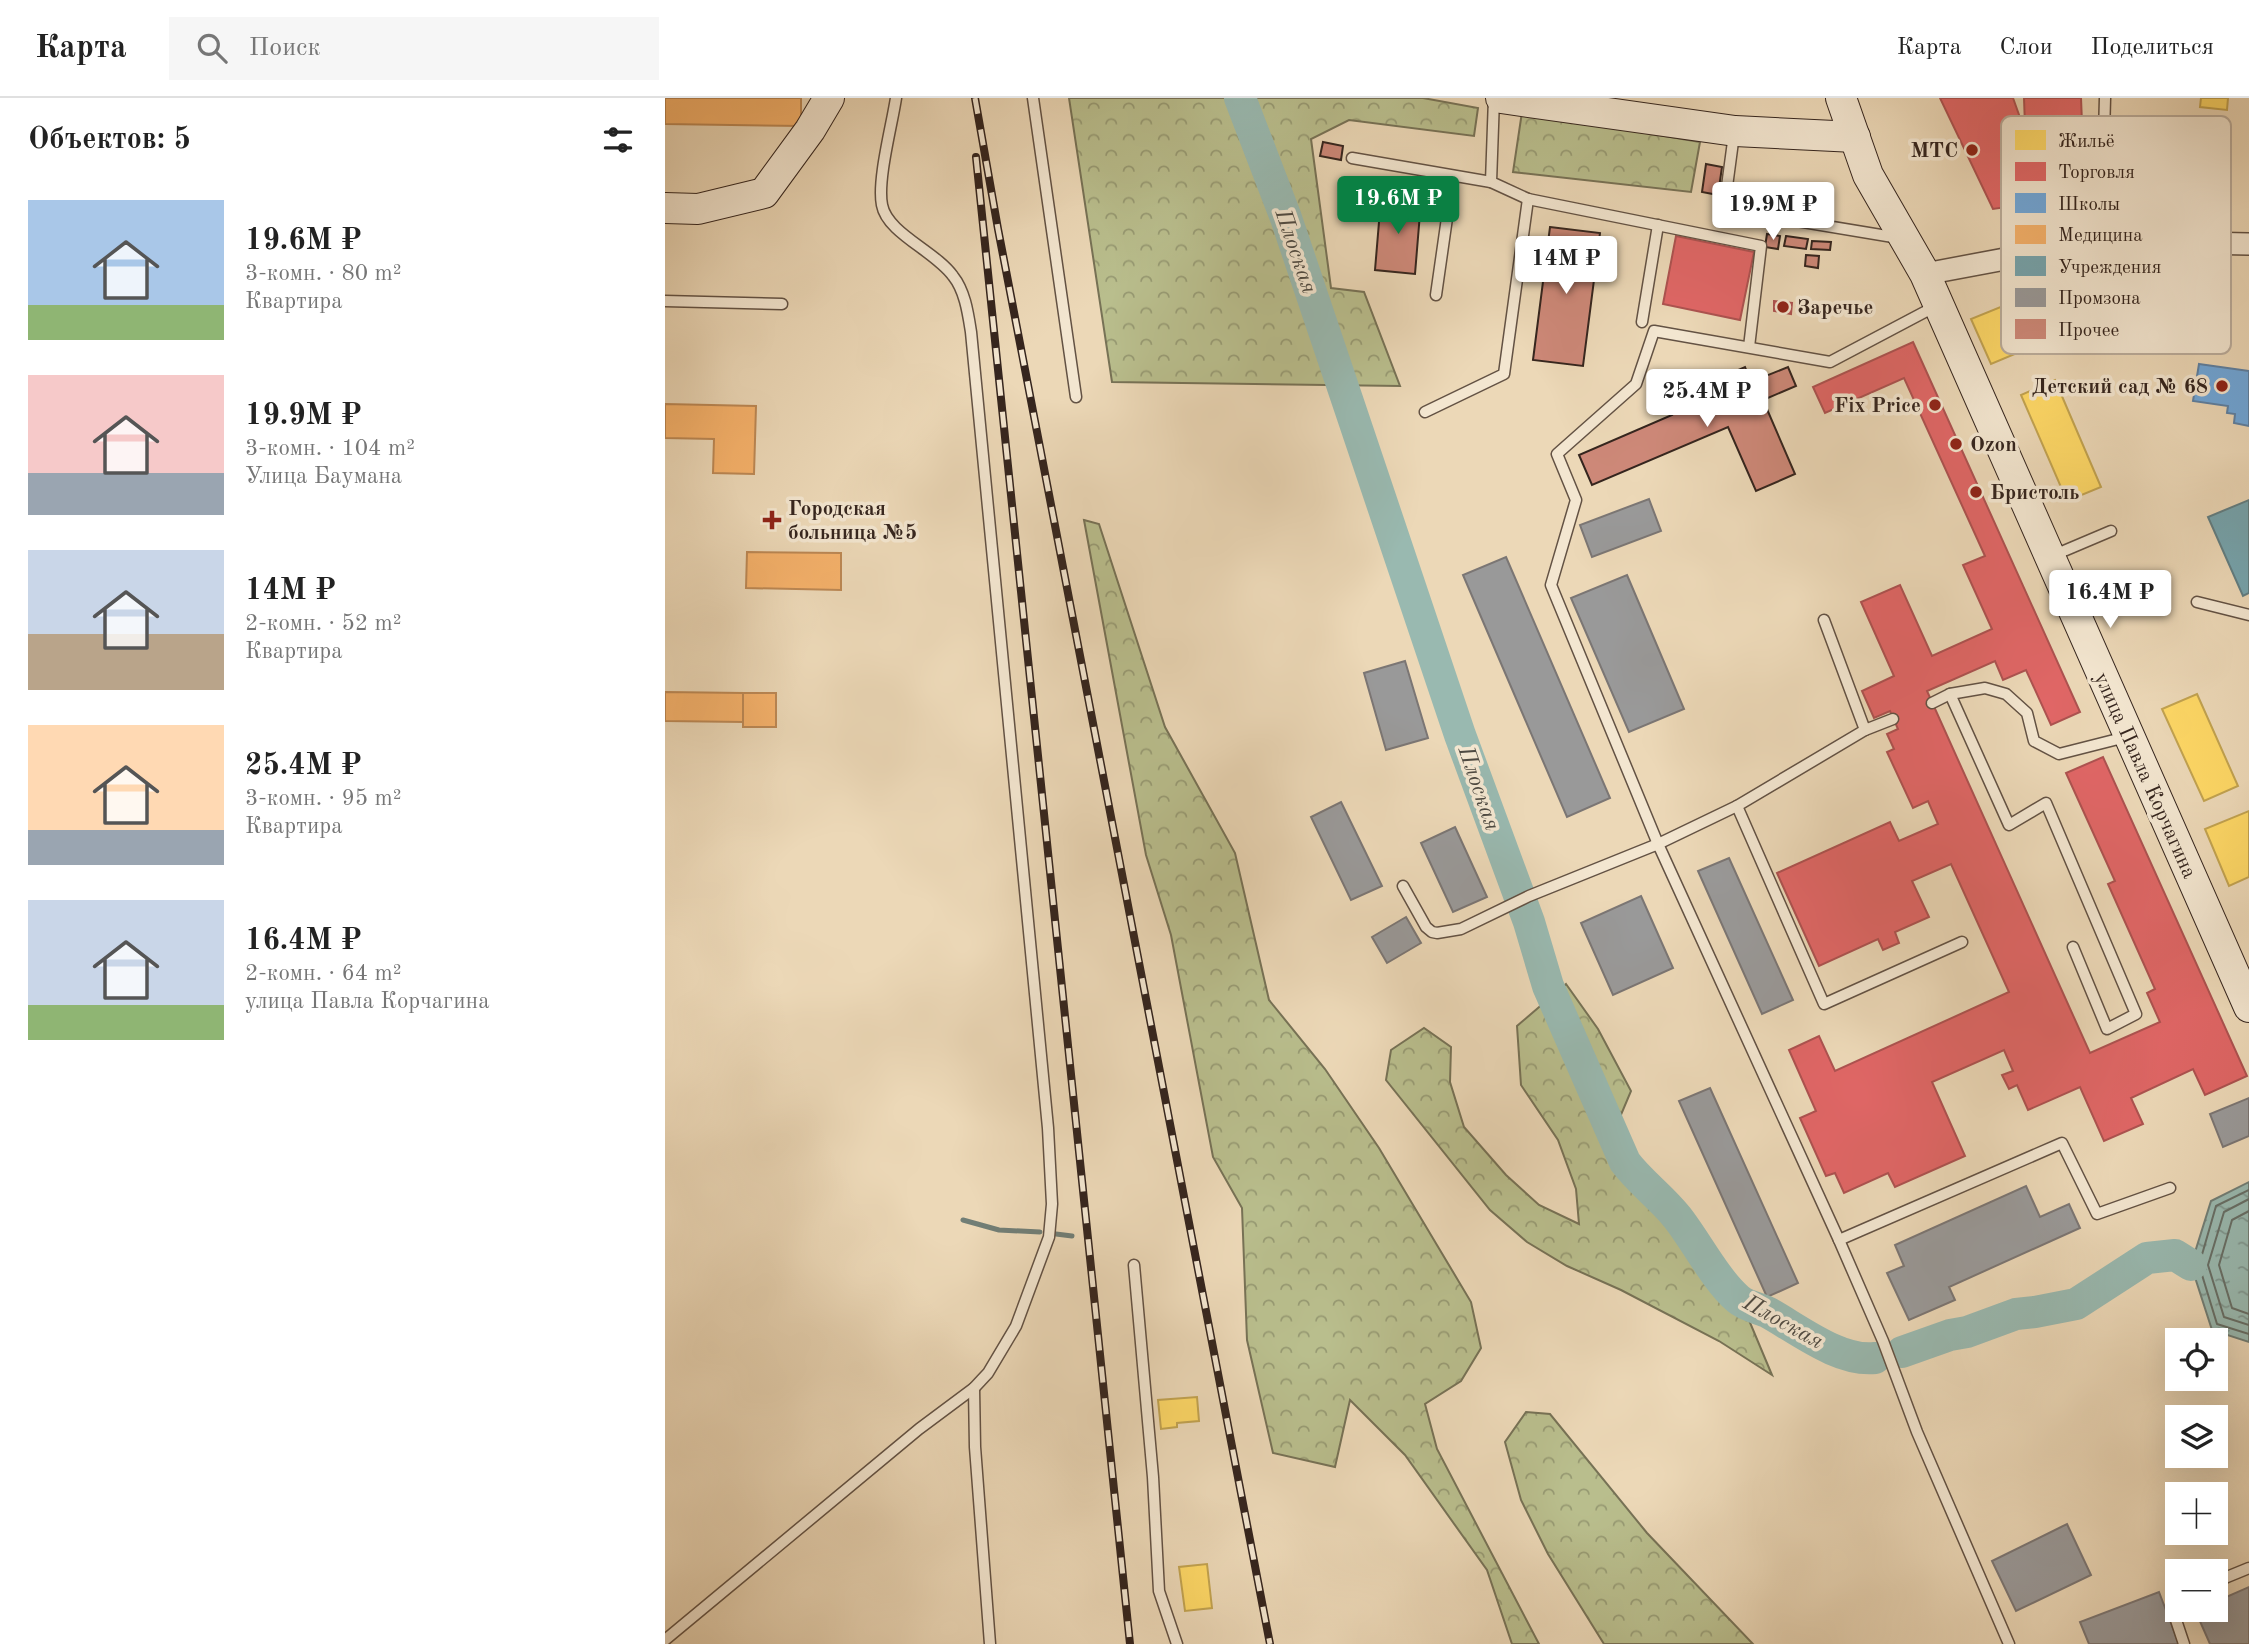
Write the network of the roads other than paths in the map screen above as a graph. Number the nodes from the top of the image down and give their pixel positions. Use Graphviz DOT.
graph roads {
  1 [pos="829,98"];
  2 [pos="896,98"];
  3 [pos="1033,98"];
  4 [pos="1494,98"];
  5 [pos="1501,98"];
  6 [pos="1841,98"];
  7 [pos="2105,98"];
  8 [pos="2104,116"];
  9 [pos="1735,131"];
  10 [pos="1855,137"];
  11 [pos="1352,158"];
  12 [pos="1453,176"];
  13 [pos="1491,182"];
  14 [pos="1528,199"];
  15 [pos="665,208"];
  16 [pos="1658,225"];
  17 [pos="1905,239"];
  18 [pos="2231,244"];
  19 [pos="2249,244"];
  20 [pos="2001,260"];
  21 [pos="1926,274"];
  22 [pos="1436,295"];
  23 [pos="665,301"];
  24 [pos="782,304"];
  25 [pos="1939,305"];
  26 [pos="1643,322"];
  27 [pos="1749,348"];
  28 [pos="1076,397"];
  29 [pos="1425,412"];
  30 [pos="2111,531"];
  31 [pos="2049,557"];
  32 [pos="2197,602"];
  33 [pos="2249,615"];
  34 [pos="1823,620"];
  35 [pos="1950,694"];
  36 [pos="1932,703"];
  37 [pos="1893,719"];
  38 [pos="1865,730"];
  39 [pos="2129,736"];
  40 [pos="1737,806"];
  41 [pos="1658,844"];
  42 [pos="1403,886"];
  43 [pos="1962,942"];
  44 [pos="2073,947"];
  45 [pos="2249,1007"];
  46 [pos="2170,1188"];
  47 [pos="1839,1240"];
  48 [pos="1134,1265"];
  49 [pos="974,1388"];
  50 [pos="2249,1568"];
  51 [pos="2228,1577"];
  52 [pos="2177,1622"];
  53 [pos="665,1640"];
  54 [pos="990,1644"];
  55 [pos="1177,1644"];
  56 [pos="2008,1644"];
  57 [pos="2184,1644"];
  1 -- 15 [label="main road"];
  2 -- 49 [label="lane"];
  3 -- 28 [label="lane"];
  4 -- 13 [label="lane"];
  5 -- 9 [label="main road"];
  6 -- 10 [label="main road"];
  7 -- 8 [label="lane"];
  9 -- 10 [label="main road"];
  9 -- 17 [label="lane"];
  10 -- 17 [label="main road, улица Павла Корчагина"];
  11 -- 12 [label="lane"];
  12 -- 13 [label="lane"];
  12 -- 22 [label="lane"];
  13 -- 14 [label="lane"];
  14 -- 16 [label="lane"];
  14 -- 29 [label="lane"];
  16 -- 26 [label="lane"];
  16 -- 27 [label="lane"];
  17 -- 21 [label="main road, улица Павла Корчагина"];
  18 -- 19 [label="street"];
  20 -- 21 [label="street"];
  21 -- 25 [label="main road, улица Павла Корчагина"];
  23 -- 24 [label="lane"];
  25 -- 27 [label="lane"];
  25 -- 31 [label="main road, улица Павла Корчагина"];
  27 -- 41 [label="lane"];
  30 -- 31 [label="lane"];
  31 -- 39 [label="main road, улица Павла Корчагина"];
  32 -- 33 [label="lane"];
  34 -- 38 [label="lane"];
  35 -- 36 [label="lane"];
  35 -- 39 [label="lane"];
  35 -- 44 [label="lane"];
  37 -- 38 [label="lane"];
  38 -- 40 [label="lane"];
  39 -- 45 [label="main road, улица Павла Корчагина"];
  40 -- 41 [label="lane"];
  40 -- 43 [label="lane"];
  41 -- 42 [label="lane"];
  41 -- 47 [label="lane"];
  46 -- 47 [label="lane"];
  47 -- 56 [label="lane"];
  48 -- 55 [label="lane"];
  49 -- 53 [label="lane"];
  49 -- 54 [label="lane"];
  50 -- 51 [label="lane"];
  52 -- 57 [label="lane"];
}
